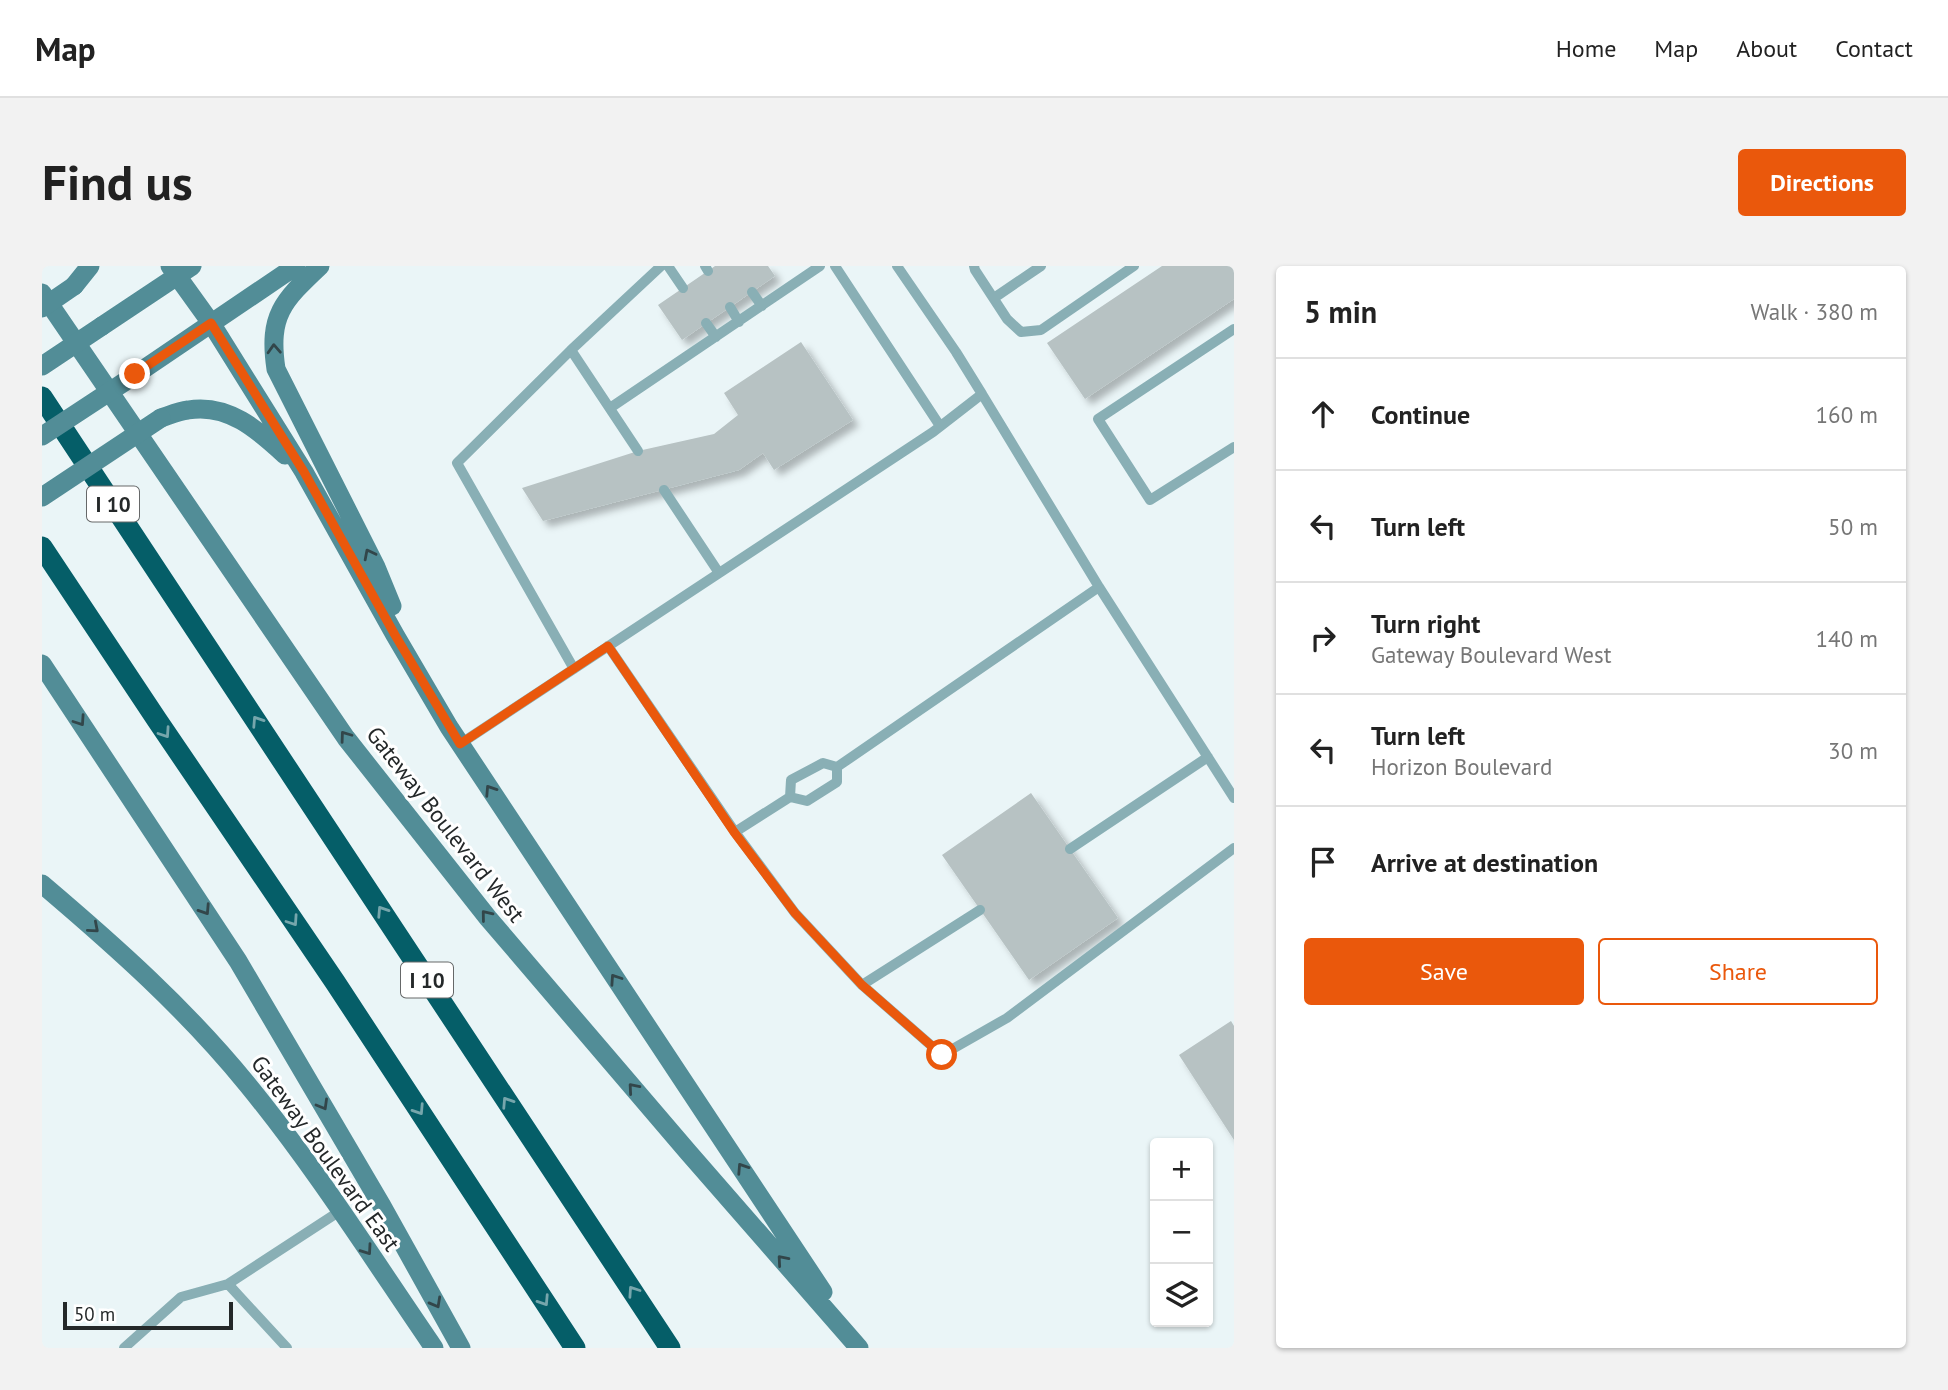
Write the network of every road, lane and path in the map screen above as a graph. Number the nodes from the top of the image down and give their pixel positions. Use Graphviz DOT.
graph roads {
  1 [pos="90,266"];
  2 [pos="296,266"];
  3 [pos="320,266"];
  4 [pos="661,266"];
  5 [pos="668,266"];
  6 [pos="820,266"];
  7 [pos="835,266"];
  8 [pos="897,266"];
  9 [pos="974,266"];
  10 [pos="1041,266"];
  11 [pos="1134,266"];
  12 [pos="180,269"];
  13 [pos="683,288"];
  14 [pos="752,292"];
  15 [pos="42,293"];
  16 [pos="993,298"];
  17 [pos="762,306"];
  18 [pos="730,307"];
  19 [pos="42,308"];
  20 [pos="739,322"];
  21 [pos="211,323"];
  22 [pos="706,323"];
  23 [pos="1234,329"];
  24 [pos="716,337"];
  25 [pos="571,350"];
  26 [pos="42,366"];
  27 [pos="982,394"];
  28 [pos="42,397"];
  29 [pos="610,408"];
  30 [pos="940,426"];
  31 [pos="42,436"];
  32 [pos="1234,447"];
  33 [pos="638,451"];
  34 [pos="304,472"];
  35 [pos="664,490"];
  36 [pos="42,497"];
  37 [pos="42,547"];
  38 [pos="719,573"];
  39 [pos="1099,587"];
  40 [pos="608,646"];
  41 [pos="42,664"];
  42 [pos="574,669"];
  43 [pos="424,684"];
  44 [pos="460,744"];
  45 [pos="1208,757"];
  46 [pos="837,767"];
  47 [pos="790,797"];
  48 [pos="1234,798"];
  49 [pos="734,832"];
  50 [pos="1234,848"];
  51 [pos="1070,849"];
  52 [pos="42,884"];
  53 [pos="980,910"];
  54 [pos="862,985"];
  55 [pos="340,1211"];
  56 [pos="228,1284"];
  57 [pos="124,1348"];
  58 [pos="287,1348"];
  59 [pos="434,1348"];
  60 [pos="461,1348"];
  61 [pos="575,1348"];
  62 [pos="670,1348"];
  63 [pos="860,1348"];
  1 -- 19 [label="main road, bridge"];
  2 -- 21 [label="main road"];
  43 -- 3 [label="main road, one-way"];
  4 -- 25 [label="lane"];
  5 -- 13 [label="lane"];
  6 -- 17 [label="lane"];
  7 -- 30 [label="lane"];
  8 -- 27 [label="lane"];
  9 -- 16 [label="lane"];
  10 -- 16 [label="lane"];
  11 -- 16 [label="lane"];
  12 -- 21 [label="main road, Gateway Boulevard West"];
  12 -- 26 [label="main road, bridge"];
  14 -- 17 [label="lane"];
  63 -- 15 [label="main road, Gateway Boulevard West, one-way"];
  17 -- 20 [label="lane"];
  18 -- 20 [label="lane"];
  20 -- 24 [label="lane"];
  21 -- 31 [label="main road, bridge"];
  21 -- 34 [label="main road, Gateway Boulevard West"];
  22 -- 24 [label="lane"];
  23 -- 32 [label="lane"];
  24 -- 29 [label="lane"];
  25 -- 29 [label="lane"];
  25 -- 42 [label="lane"];
  27 -- 30 [label="lane"];
  27 -- 39 [label="lane"];
  62 -- 28 [label="highway, I 10, one-way"];
  29 -- 33 [label="lane"];
  30 -- 38 [label="lane"];
  34 -- 36 [label="main road, bridge"];
  34 -- 43 [label="main road, Gateway Boulevard West"];
  35 -- 38 [label="lane"];
  37 -- 61 [label="highway, one-way"];
  38 -- 40 [label="lane"];
  39 -- 45 [label="lane"];
  39 -- 46 [label="lane"];
  40 -- 42 [label="lane"];
  40 -- 49 [label="lane"];
  41 -- 60 [label="main road, one-way"];
  42 -- 44 [label="lane"];
  43 -- 44 [label="main road, Gateway Boulevard West"];
  63 -- 44 [label="main road, Gateway Boulevard West, one-way"];
  45 -- 48 [label="lane"];
  45 -- 51 [label="lane"];
  46 -- 47 [label="lane"];
  46 -- 47 [label="lane"];
  47 -- 49 [label="lane"];
  49 -- 54 [label="lane"];
  50 -- 54 [label="lane"];
  52 -- 55 [label="main road, Gateway Boulevard East, one-way"];
  53 -- 54 [label="lane"];
  55 -- 56 [label="lane"];
  55 -- 59 [label="main road, Gateway Boulevard East, one-way"];
  56 -- 57 [label="lane"];
  56 -- 58 [label="lane"];
}
